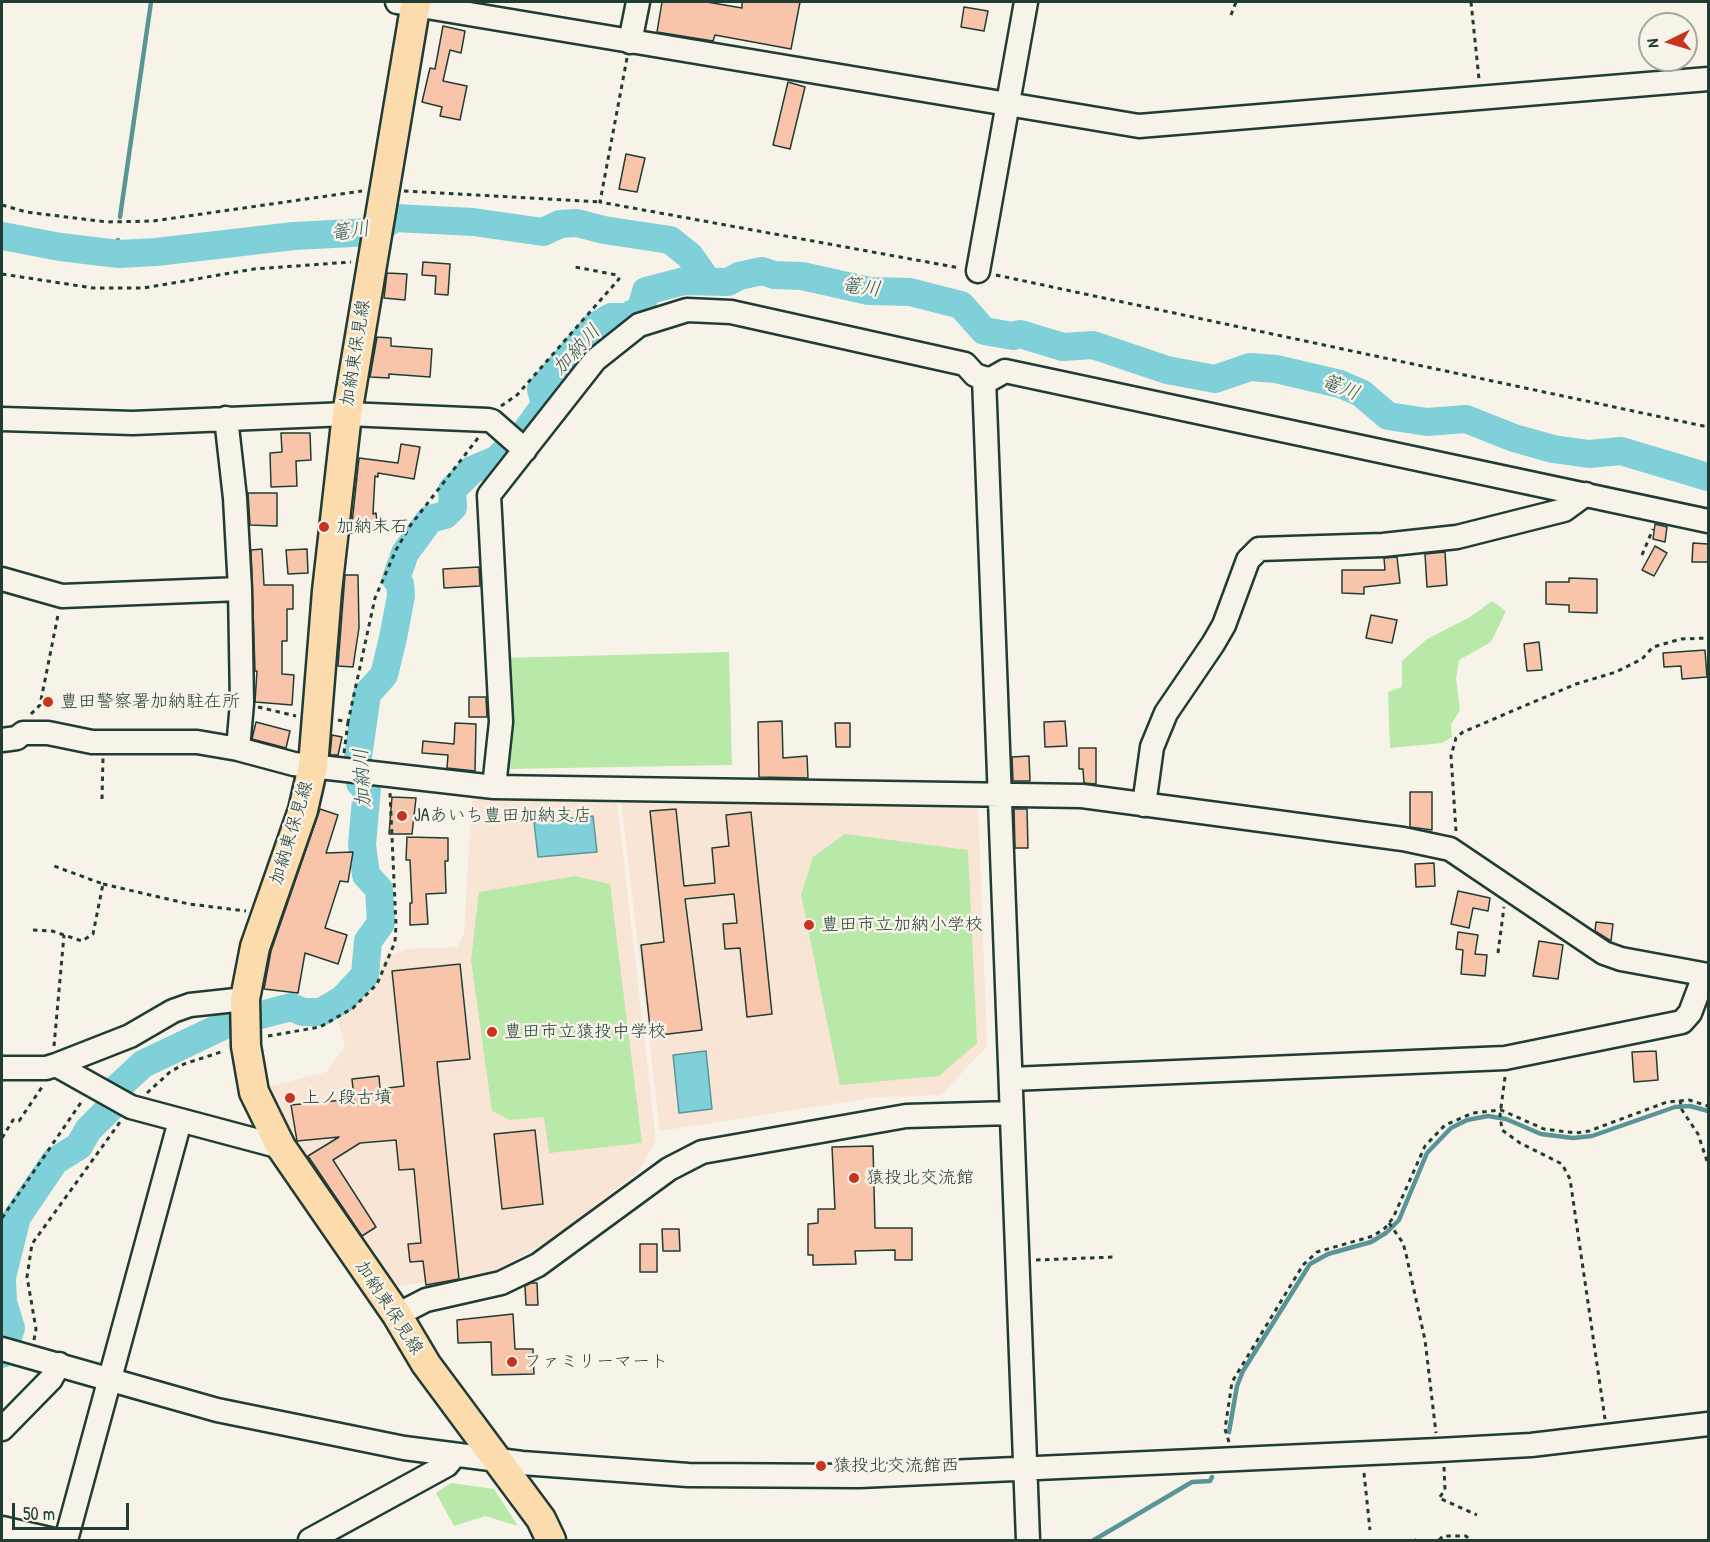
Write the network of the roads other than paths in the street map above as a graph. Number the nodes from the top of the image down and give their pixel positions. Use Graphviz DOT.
graph roads {
  1 [pos="638,2"];
  2 [pos="1026,2"];
  3 [pos="410,3"];
  4 [pos="630,42"];
  5 [pos="1708,79"];
  6 [pos="1009,106"];
  7 [pos="978,271"];
  8 [pos="984,378"];
  9 [pos="346,414"];
  10 [pos="226,418"];
  11 [pos="2,419"];
  12 [pos="522,448"];
  13 [pos="1586,494"];
  14 [pos="1708,521"];
  15 [pos="2,579"];
  16 [pos="240,589"];
  17 [pos="2,740"];
  18 [pos="238,749"];
  19 [pos="313,766"];
  20 [pos="494,787"];
  21 [pos="1000,795"];
  22 [pos="1144,805"];
  23 [pos="1706,976"];
  24 [pos="244,1004"];
  25 [pos="51,1067"];
  26 [pos="2,1068"];
  27 [pos="1011,1079"];
  28 [pos="1011,1113"];
  29 [pos="180,1121"];
  30 [pos="281,1147"];
  31 [pos="397,1315"];
  32 [pos="2,1349"];
  33 [pos="59,1364"];
  34 [pos="109,1378"];
  35 [pos="1708,1424"];
  36 [pos="2,1429"];
  37 [pos="455,1455"];
  38 [pos="496,1460"];
  39 [pos="1025,1468"];
  40 [pos="2,1528"];
  41 [pos="54,1540"];
  42 [pos="66,1540"];
  43 [pos="310,1540"];
  44 [pos="551,1540"];
  45 [pos="1028,1540"];
  1 -- 4 [label="street"];
  2 -- 6 [label="street"];
  3 -- 4 [label="street"];
  3 -- 9 [label="main road, 加納東保見線"];
  4 -- 6 [label="street"];
  5 -- 6 [label="street"];
  6 -- 7 [label="street"];
  8 -- 12 [label="street"];
  8 -- 13 [label="street"];
  8 -- 21 [label="street"];
  9 -- 10 [label="street"];
  9 -- 12 [label="street"];
  9 -- 19 [label="main road, 加納東保見線"];
  10 -- 11 [label="street"];
  10 -- 16 [label="street"];
  12 -- 20 [label="street"];
  13 -- 14 [label="street"];
  13 -- 22 [label="street"];
  15 -- 16 [label="street"];
  16 -- 18 [label="street"];
  17 -- 18 [label="street"];
  18 -- 19 [label="street"];
  19 -- 20 [label="street"];
  19 -- 24 [label="main road, 加納東保見線"];
  20 -- 21 [label="street"];
  21 -- 22 [label="street"];
  21 -- 27 [label="street"];
  22 -- 23 [label="street"];
  23 -- 27 [label="street"];
  24 -- 25 [label="street"];
  24 -- 30 [label="main road, 加納東保見線"];
  25 -- 26 [label="street"];
  25 -- 29 [label="street"];
  27 -- 28 [label="street"];
  28 -- 31 [label="street"];
  28 -- 39 [label="street"];
  29 -- 30 [label="street"];
  29 -- 34 [label="street"];
  30 -- 31 [label="main road, 加納東保見線"];
  31 -- 38 [label="main road, 加納東保見線"];
  32 -- 33 [label="street"];
  33 -- 34 [label="street"];
  33 -- 36 [label="street"];
  34 -- 37 [label="street"];
  34 -- 42 [label="street"];
  35 -- 39 [label="street"];
  37 -- 38 [label="street"];
  37 -- 43 [label="street"];
  38 -- 39 [label="street"];
  38 -- 44 [label="main road, 加納東保見線"];
  39 -- 45 [label="street"];
  40 -- 41 [label="street"];
}
